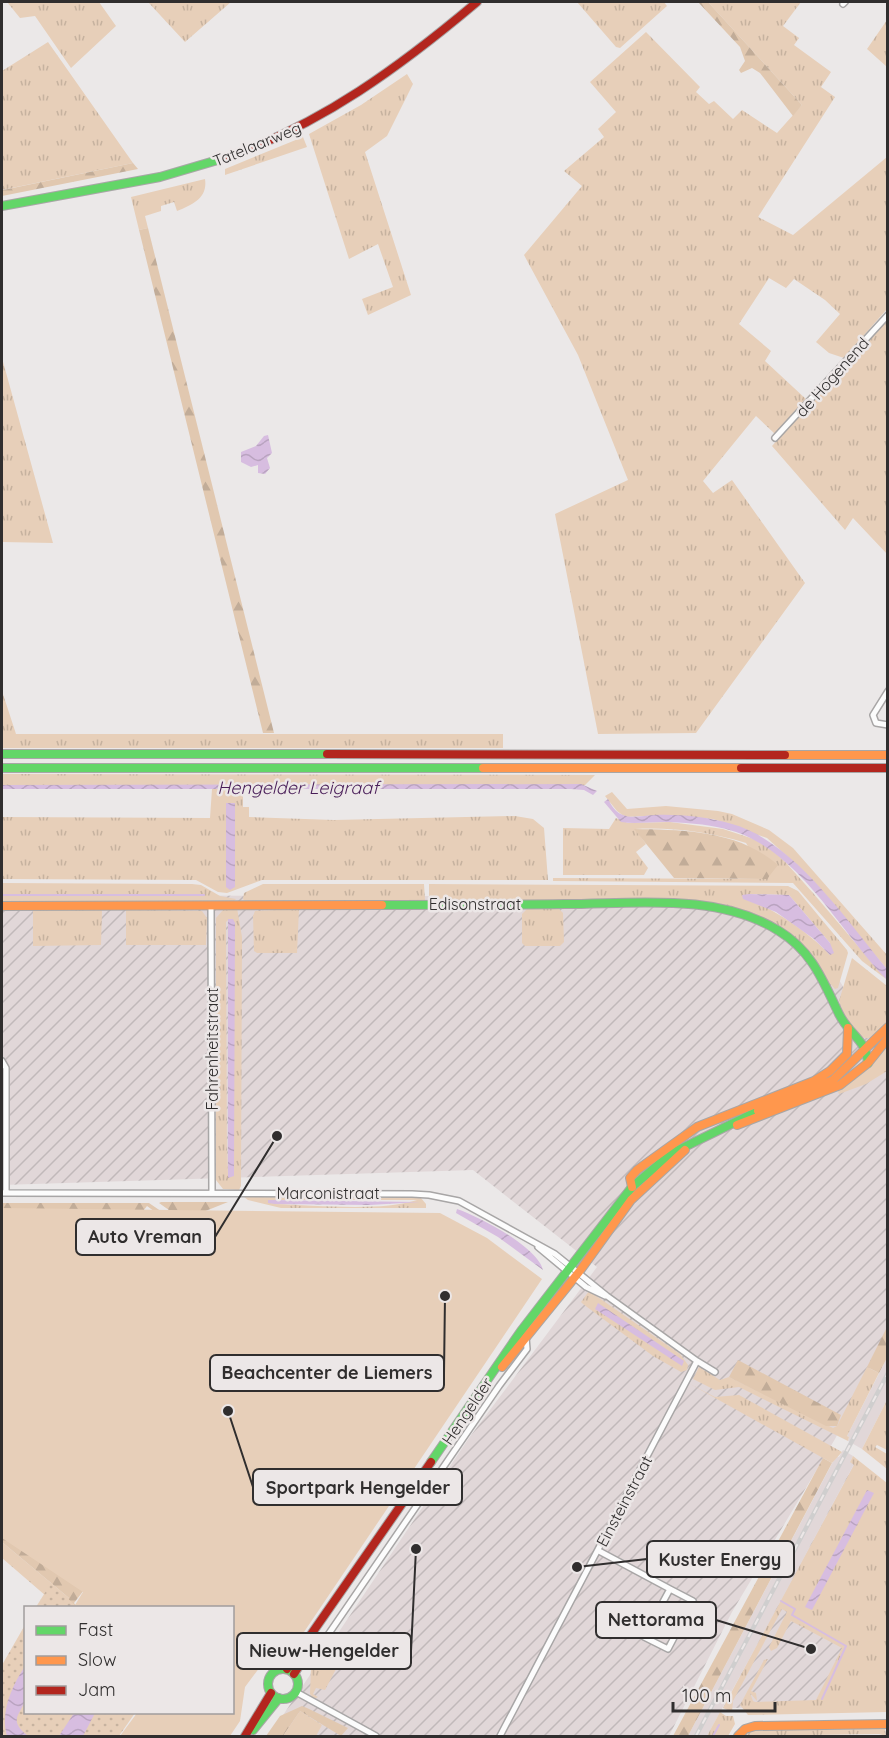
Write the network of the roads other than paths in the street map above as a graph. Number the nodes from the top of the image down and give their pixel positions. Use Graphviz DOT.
graph roads {
  1 [pos="477,2"];
  2 [pos="2,206"];
  3 [pos="888,315"];
  4 [pos="775,438"];
  5 [pos="888,691"];
  6 [pos="888,725"];
  7 [pos="2,754"];
  8 [pos="888,755"];
  9 [pos="2,768"];
  10 [pos="888,768"];
  11 [pos="211,905"];
  12 [pos="2,906"];
  13 [pos="888,1026"];
  14 [pos="848,1028"];
  15 [pos="888,1038"];
  16 [pos="865,1046"];
  17 [pos="847,1052"];
  18 [pos="2,1061"];
  19 [pos="868,1062"];
  20 [pos="732,1125"];
  21 [pos="687,1147"];
  22 [pos="632,1187"];
  23 [pos="4,1193"];
  24 [pos="212,1193"];
  25 [pos="569,1269"];
  26 [pos="576,1275"];
  27 [pos="697,1361"];
  28 [pos="715,1372"];
  29 [pos="598,1551"];
  30 [pos="670,1589"];
  31 [pos="291,1671"];
  32 [pos="296,1692"];
  33 [pos="271,1693"];
  34 [pos="279,1698"];
  35 [pos="888,1724"];
  36 [pos="247,1737"];
  37 [pos="376,1737"];
  38 [pos="500,1737"];
  39 [pos="738,1737"];
  1 -- 2 [label="main road, Tatelaarweg"];
  3 -- 4 [label="street, de Hogenend"];
  5 -- 6 [label="street"];
  7 -- 8 [label="main road"];
  9 -- 10 [label="main road"];
  11 -- 12 [label="main road, Edisonstraat"];
  11 -- 14 [label="main road, Edisonstraat"];
  11 -- 24 [label="street, Fahrenheitstraat"];
  13 -- 16 [label="main road, Hengelder"];
  14 -- 16 [label="main road, Edisonstraat"];
  14 -- 17 [label="main road"];
  15 -- 19 [label="main road, Hengelder"];
  16 -- 17 [label="main road, Hengelder"];
  16 -- 19 [label="main road"];
  16 -- 20 [label="main road, Hengelder"];
  17 -- 22 [label="main road, Hengelder"];
  18 -- 23 [label="street"];
  19 -- 20 [label="main road, Hengelder"];
  20 -- 21 [label="main road, Hengelder"];
  21 -- 22 [label="main road, Hengelder"];
  21 -- 26 [label="main road, Hengelder"];
  22 -- 25 [label="main road, Hengelder"];
  23 -- 24 [label="street, Marconistraat"];
  24 -- 25 [label="street, Marconistraat"];
  25 -- 26 [label="street, Marconistraat"];
  25 -- 31 [label="main road, Hengelder"];
  26 -- 27 [label="street"];
  26 -- 31 [label="main road, Hengelder"];
  27 -- 28 [label="street"];
  27 -- 29 [label="street, Einsteinstraat"];
  29 -- 30 [label="street"];
  29 -- 38 [label="street, Einsteinstraat"];
  30 -- 30 [label="street"];
  31 -- 32 [label="main road"];
  31 -- 33 [label="main road"];
  32 -- 34 [label="main road"];
  32 -- 37 [label="street"];
  33 -- 34 [label="main road"];
  33 -- 36 [label="main road"];
  34 -- 36 [label="main road"];
  35 -- 39 [label="main road"];
}
